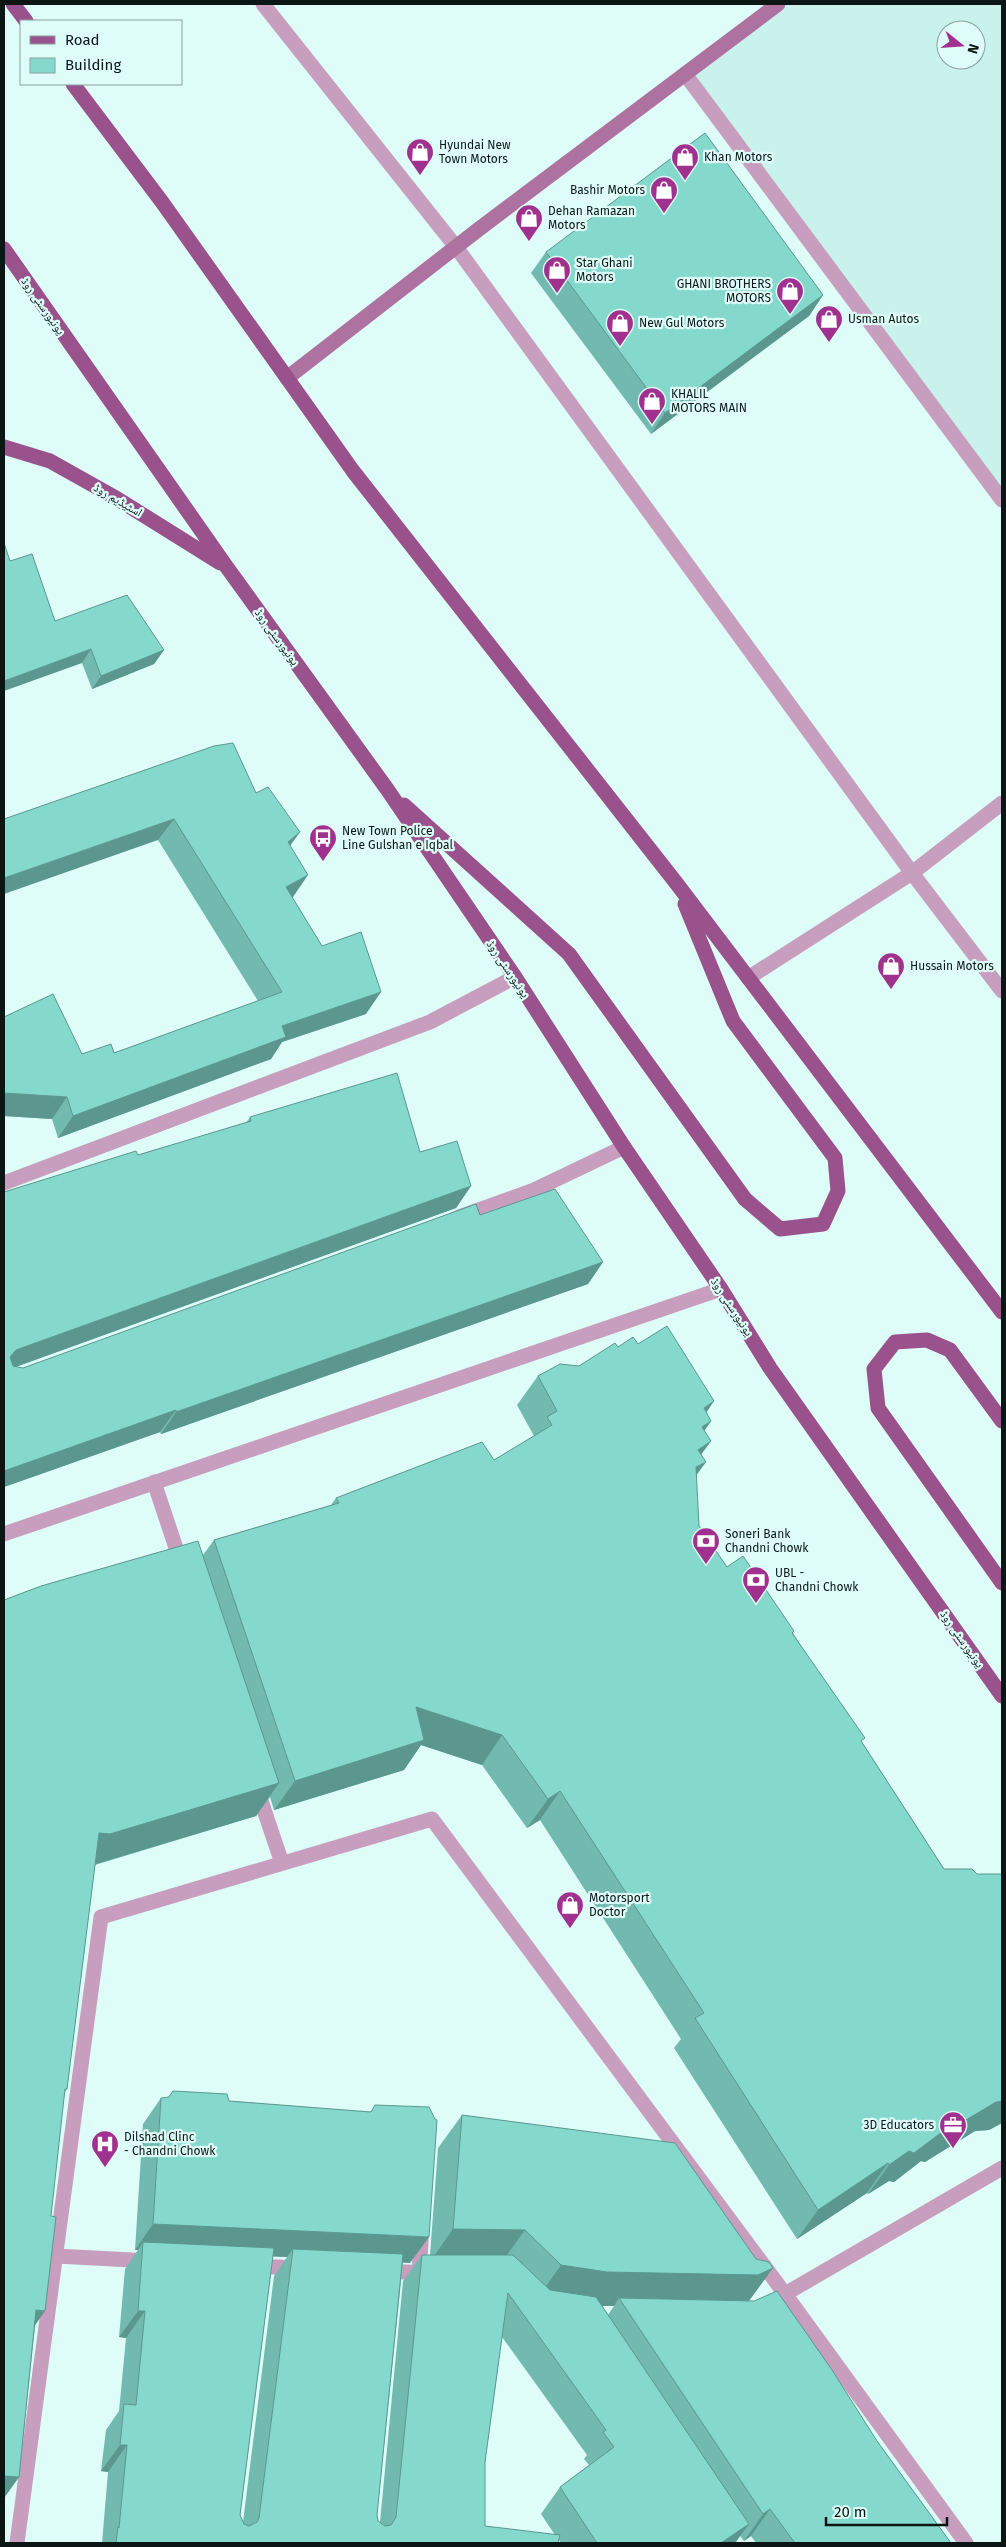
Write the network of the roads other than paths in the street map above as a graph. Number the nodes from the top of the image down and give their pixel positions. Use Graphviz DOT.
graph roads {
  1 [pos="13,4"];
  2 [pos="263,4"];
  3 [pos="778,4"];
  4 [pos="25,20"];
  5 [pos="685,74"];
  6 [pos="74,85"];
  7 [pos="456,247"];
  8 [pos="4,249"];
  9 [pos="288,378"];
  10 [pos="4,447"];
  11 [pos="1002,500"];
  12 [pos="226,566"];
  13 [pos="387,789"];
  14 [pos="1002,803"];
  15 [pos="912,873"];
  16 [pos="677,884"];
  17 [pos="515,978"];
  18 [pos="748,978"];
  19 [pos="1002,991"];
  20 [pos="624,1147"];
  21 [pos="4,1183"];
  22 [pos="441,1223"];
  23 [pos="721,1289"];
  24 [pos="1002,1312"];
  25 [pos="1002,1421"];
  26 [pos="154,1482"];
  27 [pos="4,1534"];
  28 [pos="1002,1583"];
  29 [pos="188,1584"];
  30 [pos="1002,1696"];
  31 [pos="251,1770"];
  32 [pos="282,1864"];
  33 [pos="1002,2168"];
  34 [pos="424,2214"];
  35 [pos="56,2256"];
  36 [pos="170,2262"];
  37 [pos="237,2265"];
  38 [pos="266,2266"];
  39 [pos="316,2269"];
  40 [pos="365,2271"];
  41 [pos="395,2272"];
  42 [pos="448,2272"];
  43 [pos="419,2273"];
  44 [pos="263,2286"];
  45 [pos="393,2291"];
  46 [pos="786,2294"];
  47 [pos="769,2302"];
  48 [pos="17,2543"];
  49 [pos="966,2543"];
  1 -- 4 [label="main road"];
  2 -- 7 [label="street"];
  3 -- 5 [label="street"];
  5 -- 7 [label="street"];
  5 -- 11 [label="street"];
  6 -- 9 [label="main road"];
  7 -- 9 [label="street"];
  7 -- 15 [label="street"];
  8 -- 12 [label="main road, یونیورسٹی روڈ"];
  9 -- 16 [label="main road"];
  10 -- 12 [label="main road, اسٹیڈیم روڈ"];
  12 -- 13 [label="main road, یونیورسٹی روڈ"];
  13 -- 16 [label="main road"];
  13 -- 17 [label="main road, یونیورسٹی روڈ"];
  14 -- 15 [label="street"];
  15 -- 18 [label="street"];
  15 -- 19 [label="street"];
  16 -- 18 [label="main road"];
  17 -- 20 [label="main road, یونیورسٹی روڈ"];
  17 -- 21 [label="street"];
  18 -- 24 [label="main road"];
  20 -- 22 [label="street"];
  20 -- 23 [label="main road, یونیورسٹی روڈ"];
  23 -- 26 [label="street"];
  23 -- 30 [label="main road, یونیورسٹی روڈ"];
  25 -- 28 [label="main road"];
  26 -- 27 [label="street"];
  26 -- 29 [label="street"];
  31 -- 32 [label="street"];
  32 -- 35 [label="street"];
  32 -- 46 [label="street"];
  33 -- 46 [label="street"];
  34 -- 43 [label="street"];
  35 -- 36 [label="street"];
  35 -- 48 [label="street"];
  37 -- 38 [label="street"];
  38 -- 39 [label="street"];
  38 -- 44 [label="street"];
  40 -- 41 [label="street"];
  41 -- 43 [label="street"];
  41 -- 45 [label="street"];
  42 -- 43 [label="street"];
  46 -- 47 [label="street"];
  46 -- 49 [label="street"];
}
